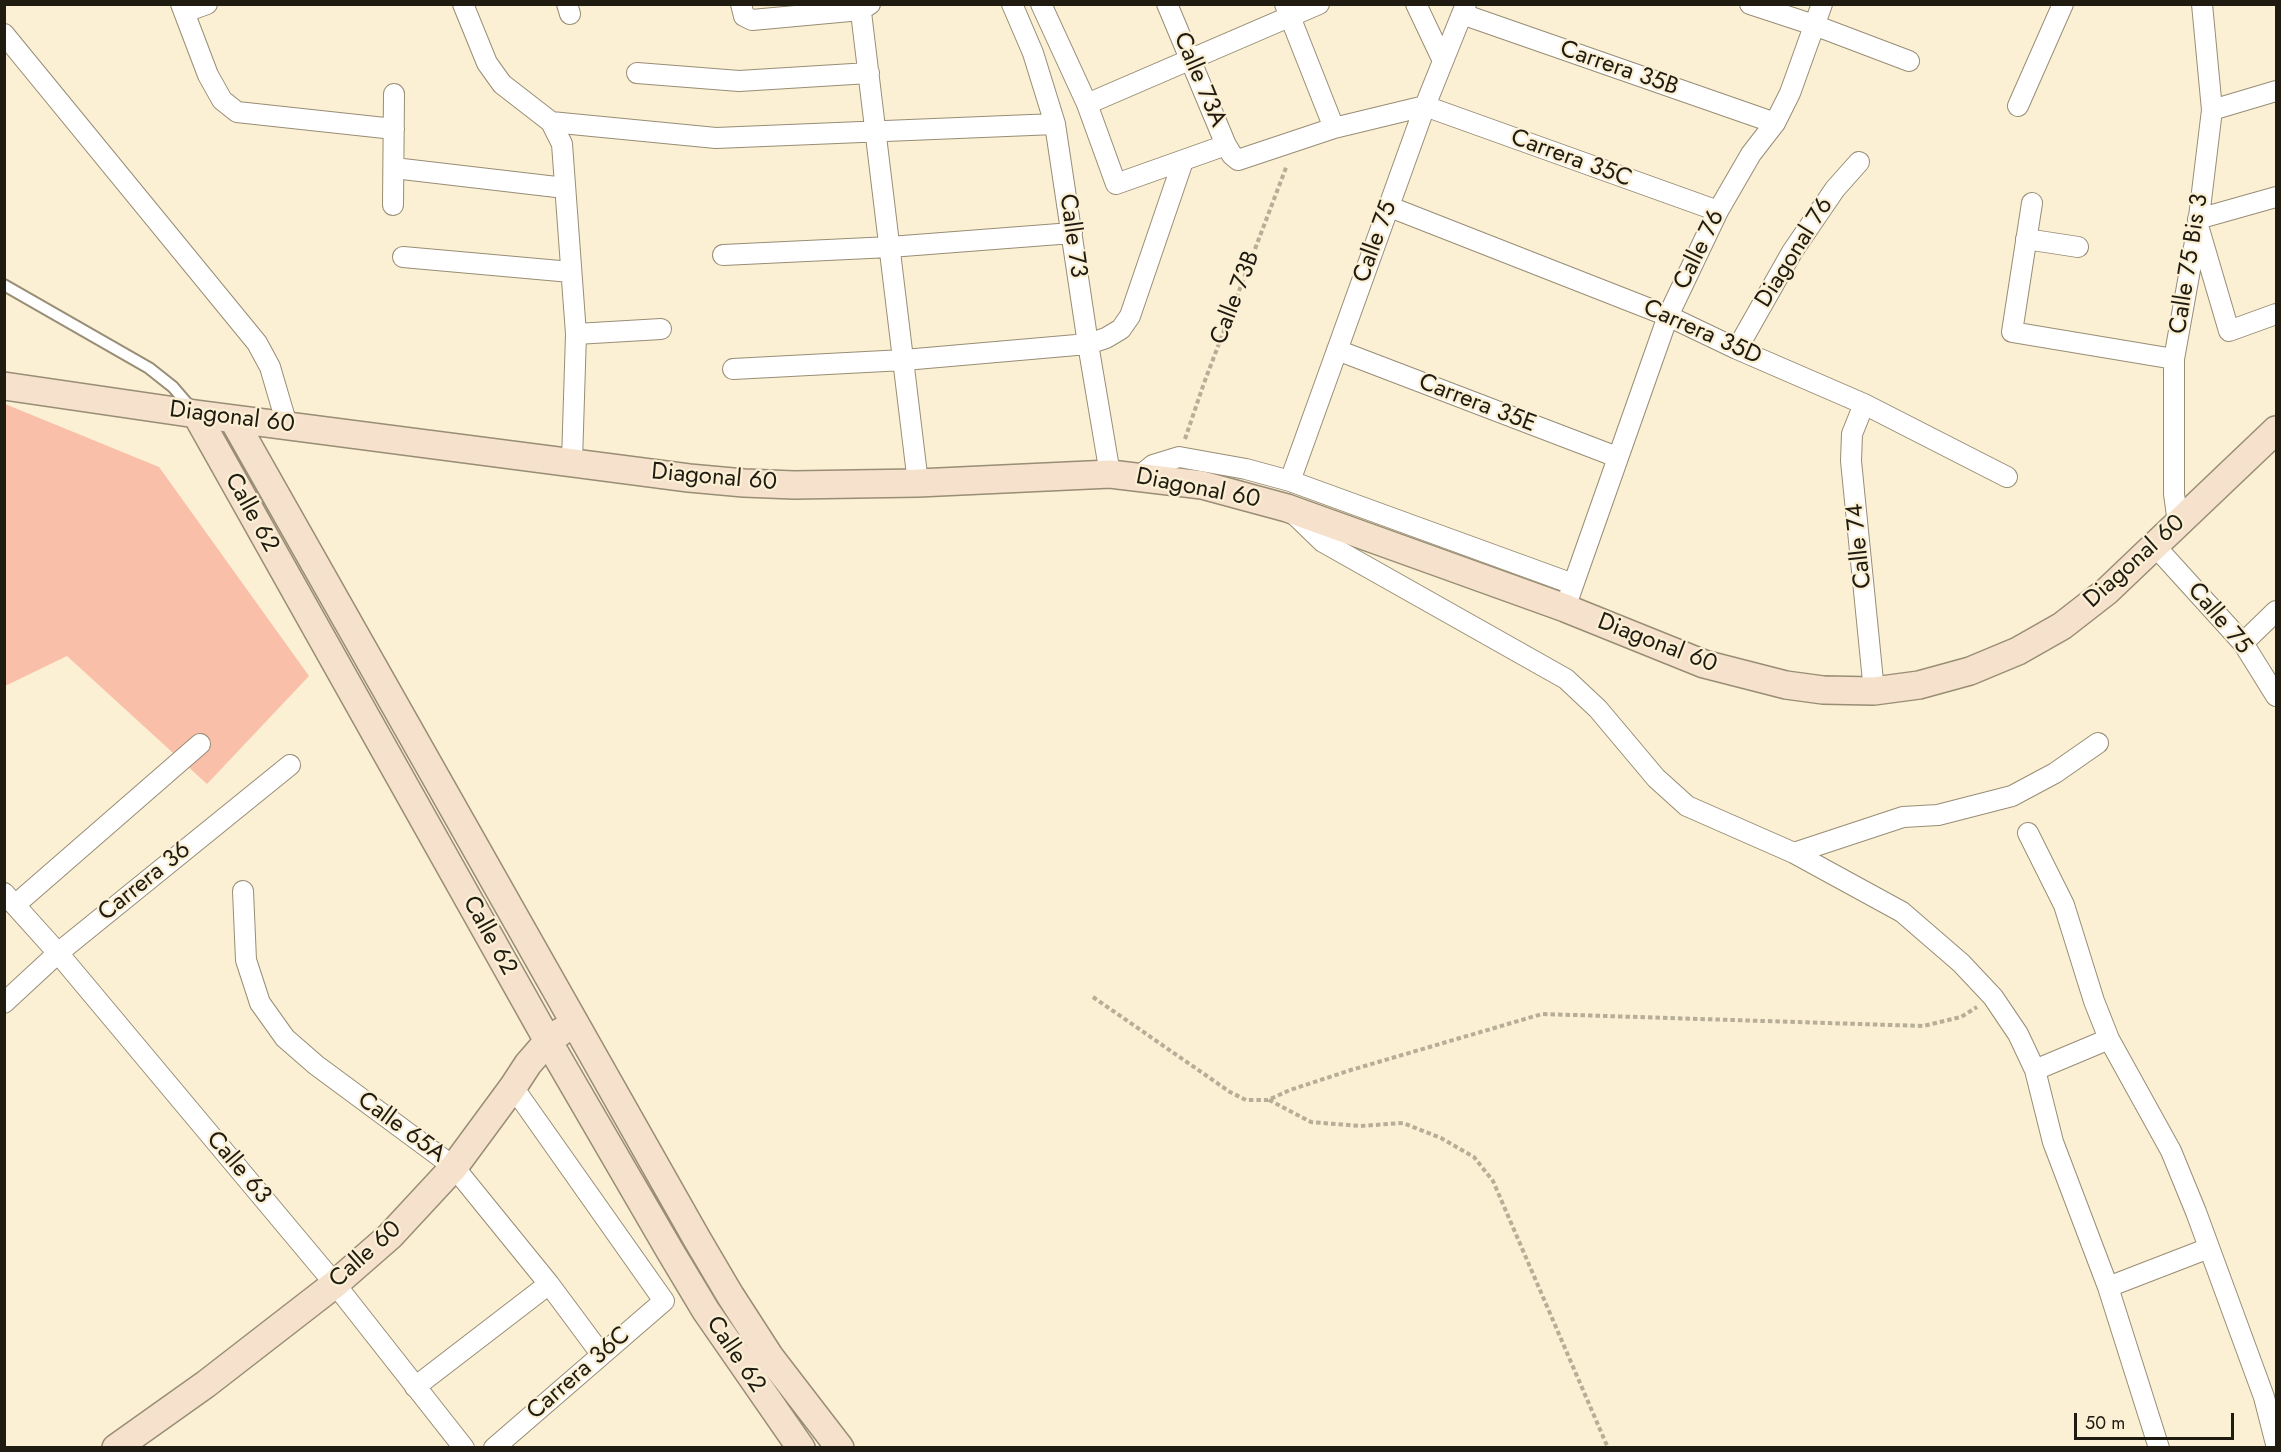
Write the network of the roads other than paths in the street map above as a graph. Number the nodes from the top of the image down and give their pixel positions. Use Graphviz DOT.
graph roads {
  1 [pos="207,4"];
  2 [pos="464,4"];
  3 [pos="741,4"];
  4 [pos="1012,4"];
  5 [pos="1041,4"];
  6 [pos="1167,4"];
  7 [pos="1319,4"];
  8 [pos="1416,4"];
  9 [pos="1750,4"];
  10 [pos="1822,4"];
  11 [pos="2063,4"];
  12 [pos="2202,4"];
  13 [pos="863,6"];
  14 [pos="183,8"];
  15 [pos="1464,9"];
  16 [pos="1287,10"];
  17 [pos="1814,25"];
  18 [pos="4,34"];
  19 [pos="1191,59"];
  20 [pos="1909,60"];
  21 [pos="1443,61"];
  22 [pos="637,73"];
  23 [pos="869,73"];
  24 [pos="2277,91"];
  25 [pos="394,94"];
  26 [pos="1087,104"];
  27 [pos="1425,106"];
  28 [pos="2018,106"];
  29 [pos="2212,110"];
  30 [pos="552,122"];
  31 [pos="1775,123"];
  32 [pos="1055,124"];
  33 [pos="1334,128"];
  34 [pos="394,129"];
  35 [pos="876,132"];
  36 [pos="1229,150"];
  37 [pos="1183,161"];
  38 [pos="1859,162"];
  39 [pos="394,168"];
  40 [pos="565,188"];
  41 [pos="2277,197"];
  42 [pos="2032,203"];
  43 [pos="393,205"];
  44 [pos="1390,207"];
  45 [pos="1718,211"];
  46 [pos="2198,222"];
  47 [pos="1072,233"];
  48 [pos="2026,239"];
  49 [pos="2078,246"];
  50 [pos="890,247"];
  51 [pos="723,255"];
  52 [pos="403,257"];
  53 [pos="571,272"];
  54 [pos="4,285"];
  55 [pos="2277,314"];
  56 [pos="1668,316"];
  57 [pos="661,329"];
  58 [pos="576,334"];
  59 [pos="1088,344"];
  60 [pos="1737,349"];
  61 [pos="1337,350"];
  62 [pos="2174,359"];
  63 [pos="904,360"];
  64 [pos="733,369"];
  65 [pos="4,386"];
  66 [pos="1863,404"];
  67 [pos="196,414"];
  68 [pos="233,418"];
  69 [pos="287,425"];
  70 [pos="2277,430"];
  71 [pos="1617,457"];
  72 [pos="572,461"];
  73 [pos="1110,474"];
  74 [pos="1138,477"];
  75 [pos="2007,477"];
  76 [pos="1290,481"];
  77 [pos="918,483"];
  78 [pos="1287,508"];
  79 [pos="2178,523"];
  80 [pos="2155,546"];
  81 [pos="1569,596"];
  82 [pos="2277,611"];
  83 [pos="2243,643"];
  84 [pos="1874,690"];
  85 [pos="2277,696"];
  86 [pos="2098,743"];
  87 [pos="200,744"];
  88 [pos="290,765"];
  89 [pos="2028,833"];
  90 [pos="1794,853"];
  91 [pos="243,891"];
  92 [pos="10,899"];
  93 [pos="58,953"];
  94 [pos="4,1004"];
  95 [pos="575,1022"];
  96 [pos="2109,1038"];
  97 [pos="548,1041"];
  98 [pos="2035,1070"];
  99 [pos="513,1087"];
  100 [pos="454,1167"];
  101 [pos="2210,1248"];
  102 [pos="335,1284"];
  103 [pos="549,1284"];
  104 [pos="2109,1287"];
  105 [pos="601,1354"];
  106 [pos="415,1387"];
  107 [pos="2277,1444"];
  108 [pos="116,1448"];
  109 [pos="464,1448"];
  110 [pos="494,1448"];
  111 [pos="801,1448"];
  112 [pos="840,1448"];
  113 [pos="2159,1448"];
  1 -- 14 [label="street"];
  2 -- 30 [label="street"];
  3 -- 13 [label="street"];
  4 -- 32 [label="street, Calle 73"];
  5 -- 26 [label="street"];
  6 -- 19 [label="street, Calle 73A"];
  7 -- 16 [label="street"];
  8 -- 21 [label="street"];
  9 -- 17 [label="street"];
  10 -- 17 [label="street, Calle 76"];
  11 -- 28 [label="street"];
  12 -- 29 [label="street, Calle 75 Bis 3"];
  13 -- 23 [label="street"];
  14 -- 34 [label="street"];
  15 -- 21 [label="street, Calle 75"];
  15 -- 31 [label="street, Carrera 35B"];
  16 -- 19 [label="street"];
  16 -- 33 [label="street"];
  17 -- 20 [label="street"];
  17 -- 31 [label="street, Calle 76"];
  18 -- 69 [label="street"];
  19 -- 26 [label="street"];
  19 -- 36 [label="street, Calle 73A"];
  21 -- 27 [label="street, Calle 75"];
  22 -- 23 [label="street"];
  23 -- 35 [label="street"];
  24 -- 29 [label="street"];
  25 -- 34 [label="street"];
  26 -- 37 [label="street"];
  27 -- 33 [label="street"];
  27 -- 44 [label="street, Calle 75"];
  27 -- 45 [label="street, Carrera 35C"];
  29 -- 46 [label="street, Calle 75 Bis 3"];
  30 -- 35 [label="street"];
  30 -- 40 [label="street"];
  31 -- 45 [label="street, Calle 76"];
  32 -- 35 [label="street"];
  32 -- 47 [label="street, Calle 73"];
  33 -- 36 [label="street"];
  34 -- 39 [label="street"];
  35 -- 50 [label="street"];
  36 -- 37 [label="street"];
  37 -- 59 [label="street"];
  38 -- 60 [label="street, Diagonal 76"];
  39 -- 40 [label="street"];
  39 -- 43 [label="street"];
  40 -- 53 [label="street"];
  41 -- 46 [label="street"];
  42 -- 48 [label="street"];
  44 -- 56 [label="street, Carrera 35D"];
  44 -- 61 [label="street, Calle 75"];
  45 -- 56 [label="street, Calle 76"];
  46 -- 55 [label="street"];
  46 -- 62 [label="street, Calle 75 Bis 3"];
  47 -- 50 [label="street"];
  47 -- 59 [label="street, Calle 73"];
  48 -- 49 [label="street"];
  48 -- 62 [label="street"];
  50 -- 51 [label="street"];
  50 -- 63 [label="street"];
  52 -- 53 [label="street"];
  53 -- 58 [label="street"];
  54 -- 67 [label="lane"];
  56 -- 60 [label="street, Carrera 35D"];
  56 -- 71 [label="street, Calle 76"];
  57 -- 58 [label="street"];
  58 -- 72 [label="street"];
  59 -- 63 [label="street"];
  59 -- 73 [label="street, Calle 73"];
  60 -- 66 [label="street, Carrera 35D"];
  61 -- 71 [label="street, Carrera 35E"];
  61 -- 76 [label="street, Calle 75"];
  62 -- 79 [label="street, Calle 75 Bis 3"];
  63 -- 64 [label="street"];
  63 -- 77 [label="street"];
  65 -- 67 [label="main road, Diagonal 60"];
  66 -- 75 [label="street, Carrera 35D"];
  66 -- 84 [label="street, Calle 74"];
  67 -- 68 [label="main road, Diagonal 60"];
  67 -- 97 [label="main road, Calle 62"];
  68 -- 69 [label="main road, Diagonal 60"];
  68 -- 95 [label="main road, Calle 62"];
  69 -- 72 [label="main road, Diagonal 60"];
  70 -- 79 [label="main road, Diagonal 60"];
  71 -- 81 [label="street, Calle 76"];
  72 -- 77 [label="main road, Diagonal 60"];
  73 -- 74 [label="main road, Diagonal 60"];
  73 -- 77 [label="main road, Diagonal 60"];
  74 -- 76 [label="street"];
  74 -- 78 [label="main road, Diagonal 60"];
  76 -- 81 [label="street"];
  78 -- 81 [label="main road, Diagonal 60"];
  78 -- 90 [label="street"];
  79 -- 80 [label="main road, Diagonal 60"];
  80 -- 83 [label="street, Calle 75"];
  80 -- 84 [label="main road, Diagonal 60"];
  81 -- 84 [label="main road, Diagonal 60"];
  82 -- 83 [label="street"];
  83 -- 85 [label="street, Calle 75"];
  86 -- 90 [label="street"];
  87 -- 92 [label="street"];
  88 -- 93 [label="street, Carrera 36"];
  89 -- 96 [label="street"];
  90 -- 98 [label="street"];
  91 -- 100 [label="street, Calle 65A"];
  92 -- 93 [label="street, Calle 63"];
  93 -- 94 [label="street, Carrera 36"];
  93 -- 102 [label="street, Calle 63"];
  95 -- 97 [label="main road, Calle 60"];
  95 -- 112 [label="main road, Calle 62"];
  96 -- 98 [label="street"];
  96 -- 101 [label="street"];
  97 -- 99 [label="main road, Calle 60"];
  97 -- 111 [label="main road, Calle 62"];
  98 -- 104 [label="street"];
  99 -- 100 [label="main road, Calle 60"];
  99 -- 105 [label="street, Carrera 36C"];
  100 -- 102 [label="main road, Calle 60"];
  100 -- 103 [label="street, Calle 65A"];
  101 -- 104 [label="street"];
  101 -- 107 [label="street"];
  102 -- 106 [label="street, Calle 63"];
  102 -- 108 [label="main road, Calle 60"];
  103 -- 105 [label="street, Calle 65A"];
  103 -- 106 [label="street"];
  104 -- 113 [label="street"];
  105 -- 110 [label="street, Carrera 36C"];
  106 -- 109 [label="street, Calle 63"];
}
